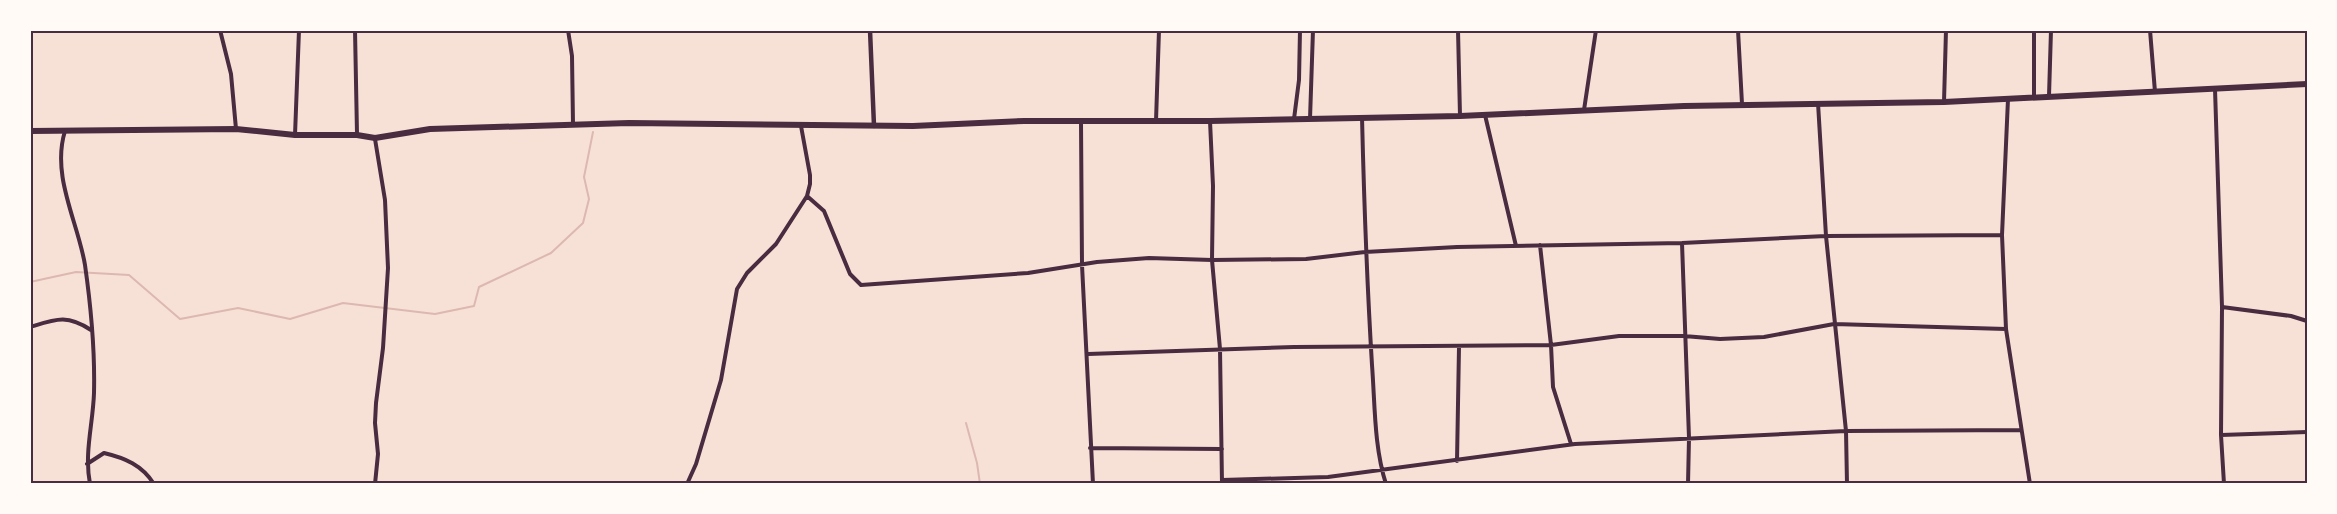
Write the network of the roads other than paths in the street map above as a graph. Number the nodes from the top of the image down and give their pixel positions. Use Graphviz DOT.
graph roads {
  1 [pos="220,30"];
  2 [pos="299,30"];
  3 [pos="355,30"];
  4 [pos="568,30"];
  5 [pos="870,30"];
  6 [pos="1159,30"];
  7 [pos="1300,30"];
  8 [pos="1313,30"];
  9 [pos="1458,30"];
  10 [pos="1596,30"];
  11 [pos="1738,30"];
  12 [pos="1946,30"];
  13 [pos="2034,30"];
  14 [pos="2051,30"];
  15 [pos="2150,30"];
  16 [pos="2307,84"];
  17 [pos="2215,89"];
  18 [pos="30,90"];
  19 [pos="2155,92"];
  20 [pos="2034,96"];
  21 [pos="2049,96"];
  22 [pos="2008,98"];
  23 [pos="30,101"];
  24 [pos="1944,102"];
  25 [pos="1818,103"];
  26 [pos="1742,104"];
  27 [pos="1584,110"];
  28 [pos="1485,115"];
  29 [pos="1362,117"];
  30 [pos="1460,117"];
  31 [pos="1294,120"];
  32 [pos="1310,120"];
  33 [pos="1081,121"];
  34 [pos="1156,121"];
  35 [pos="1210,121"];
  36 [pos="573,125"];
  37 [pos="801,126"];
  38 [pos="874,126"];
  39 [pos="236,129"];
  40 [pos="30,131"];
  41 [pos="65,131"];
  42 [pos="294,135"];
  43 [pos="357,135"];
  44 [pos="375,138"];
  45 [pos="807,196"];
  46 [pos="2002,235"];
  47 [pos="1826,237"];
  48 [pos="1682,243"];
  49 [pos="1540,244"];
  50 [pos="1516,246"];
  51 [pos="1365,252"];
  52 [pos="1212,260"];
  53 [pos="1082,265"];
  54 [pos="2222,307"];
  55 [pos="2307,321"];
  56 [pos="1834,324"];
  57 [pos="30,327"];
  58 [pos="2006,328"];
  59 [pos="92,330"];
  60 [pos="1684,336"];
  61 [pos="1371,345"];
  62 [pos="1551,345"];
  63 [pos="1459,347"];
  64 [pos="1220,349"];
  65 [pos="1088,354"];
  66 [pos="2021,430"];
  67 [pos="1846,432"];
  68 [pos="2307,432"];
  69 [pos="2221,435"];
  70 [pos="1689,438"];
  71 [pos="1571,445"];
  72 [pos="1090,448"];
  73 [pos="1222,449"];
  74 [pos="1457,461"];
  75 [pos="87,465"];
  76 [pos="1382,471"];
  77 [pos="1222,482"];
  78 [pos="375,483"];
  79 [pos="90,484"];
  80 [pos="154,484"];
  81 [pos="365,484"];
  82 [pos="687,484"];
  83 [pos="1093,484"];
  84 [pos="1386,484"];
  85 [pos="1688,484"];
  86 [pos="1847,484"];
  87 [pos="2030,484"];
  88 [pos="2224,484"];
  1 -- 39 [label="street"];
  2 -- 42 [label="street"];
  3 -- 43 [label="street"];
  4 -- 36 [label="street"];
  5 -- 38 [label="street"];
  6 -- 34 [label="street"];
  7 -- 31 [label="street"];
  8 -- 32 [label="street"];
  9 -- 30 [label="street"];
  10 -- 27 [label="street"];
  11 -- 26 [label="street"];
  12 -- 24 [label="street"];
  13 -- 20 [label="street"];
  14 -- 21 [label="street"];
  15 -- 19 [label="street"];
  16 -- 17 [label="main road"];
  17 -- 19 [label="main road"];
  17 -- 54 [label="street"];
  18 -- 23 [label="street"];
  19 -- 21 [label="main road"];
  20 -- 21 [label="main road"];
  20 -- 22 [label="main road"];
  22 -- 24 [label="main road"];
  22 -- 46 [label="street"];
  24 -- 25 [label="main road"];
  25 -- 26 [label="main road"];
  25 -- 47 [label="street"];
  26 -- 27 [label="main road"];
  27 -- 28 [label="main road"];
  28 -- 30 [label="main road"];
  28 -- 50 [label="street"];
  29 -- 30 [label="main road"];
  29 -- 32 [label="main road"];
  29 -- 51 [label="street"];
  31 -- 32 [label="main road"];
  31 -- 35 [label="main road"];
  33 -- 34 [label="main road"];
  33 -- 38 [label="main road"];
  33 -- 53 [label="street"];
  34 -- 35 [label="main road"];
  35 -- 52 [label="street"];
  36 -- 37 [label="main road"];
  36 -- 44 [label="main road"];
  37 -- 38 [label="main road"];
  37 -- 45 [label="street"];
  39 -- 41 [label="main road"];
  39 -- 42 [label="main road"];
  40 -- 41 [label="main road"];
  41 -- 59 [label="street"];
  42 -- 43 [label="main road"];
  43 -- 44 [label="main road"];
  44 -- 78 [label="street"];
  45 -- 53 [label="street"];
  45 -- 82 [label="street"];
  46 -- 47 [label="street"];
  46 -- 58 [label="street"];
  47 -- 48 [label="street"];
  47 -- 56 [label="street"];
  48 -- 49 [label="street"];
  48 -- 60 [label="street"];
  49 -- 50 [label="street"];
  49 -- 62 [label="street"];
  50 -- 51 [label="street"];
  51 -- 52 [label="street"];
  51 -- 61 [label="street"];
  52 -- 53 [label="street"];
  52 -- 64 [label="street"];
  53 -- 65 [label="street"];
  54 -- 55 [label="street"];
  54 -- 69 [label="street"];
  56 -- 58 [label="street"];
  56 -- 60 [label="street"];
  56 -- 67 [label="street"];
  57 -- 59 [label="street"];
  58 -- 66 [label="street"];
  59 -- 75 [label="street"];
  60 -- 62 [label="street"];
  60 -- 70 [label="street"];
  61 -- 63 [label="street"];
  61 -- 64 [label="street"];
  61 -- 76 [label="street"];
  62 -- 63 [label="street"];
  62 -- 71 [label="street"];
  63 -- 74 [label="street"];
  64 -- 65 [label="street"];
  64 -- 73 [label="street"];
  65 -- 72 [label="street"];
  66 -- 67 [label="street"];
  66 -- 87 [label="street"];
  67 -- 70 [label="street"];
  67 -- 86 [label="street"];
  68 -- 69 [label="street"];
  69 -- 88 [label="street"];
  70 -- 71 [label="street"];
  70 -- 85 [label="street"];
  71 -- 74 [label="street"];
  72 -- 73 [label="street"];
  72 -- 83 [label="street"];
  73 -- 77 [label="street"];
  74 -- 76 [label="street"];
  75 -- 79 [label="street"];
  75 -- 80 [label="street"];
  76 -- 77 [label="street"];
  76 -- 84 [label="street"];
  78 -- 81 [label="street"];
}
